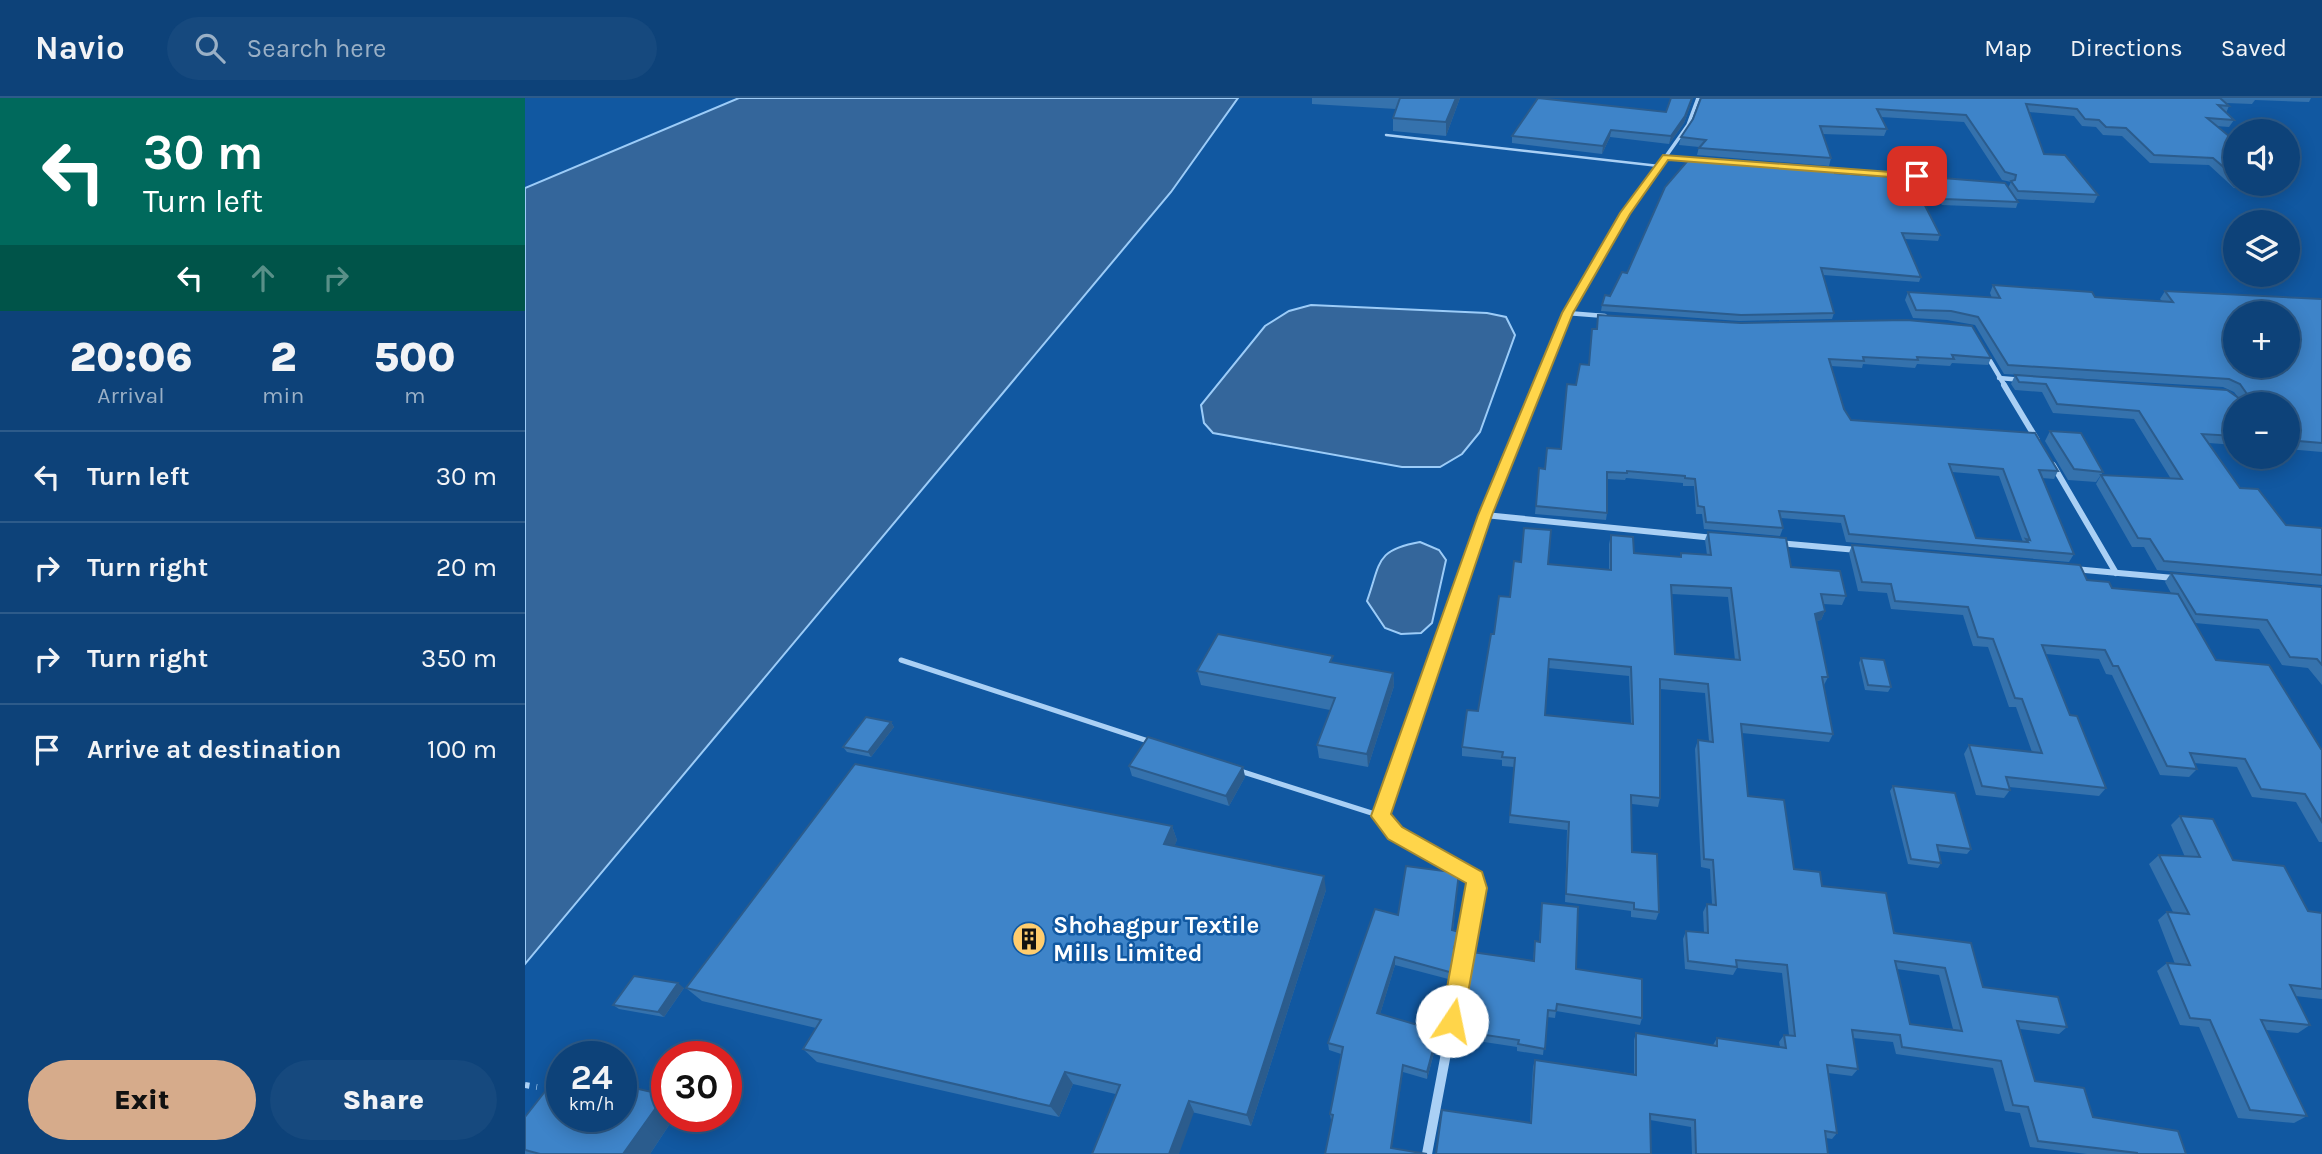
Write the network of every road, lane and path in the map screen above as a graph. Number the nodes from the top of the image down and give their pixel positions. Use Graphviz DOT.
graph roads {
  1 [pos="1697,98"];
  2 [pos="1386,135"];
  3 [pos="1666,157"];
  4 [pos="1702,160"];
  5 [pos="1659,166"];
  6 [pos="1794,167"];
  7 [pos="1943,179"];
  8 [pos="1567,313"];
  9 [pos="1608,317"];
  10 [pos="1979,342"];
  11 [pos="1999,378"];
  12 [pos="2027,380"];
  13 [pos="2042,447"];
  14 [pos="2049,458"];
  15 [pos="1485,515"];
  16 [pos="1719,538"];
  17 [pos="1774,543"];
  18 [pos="1870,551"];
  19 [pos="2061,568"];
  20 [pos="2116,573"];
  21 [pos="2185,579"];
  22 [pos="901,660"];
  23 [pos="1159,744"];
  24 [pos="1224,765"];
  25 [pos="1381,816"];
  26 [pos="525,1085"];
  27 [pos="537,1087"];
  28 [pos="1427,1154"];
  1 -- 3 [label="street"];
  2 -- 5 [label="lane"];
  3 -- 4 [label="street"];
  3 -- 5 [label="street"];
  5 -- 8 [label="street"];
  6 -- 7 [label="street"];
  8 -- 9 [label="street"];
  8 -- 15 [label="street"];
  10 -- 11 [label="street"];
  11 -- 12 [label="street"];
  11 -- 13 [label="street"];
  14 -- 20 [label="street"];
  15 -- 16 [label="street"];
  15 -- 25 [label="street"];
  17 -- 18 [label="street"];
  19 -- 20 [label="street"];
  20 -- 21 [label="street"];
  22 -- 23 [label="lane"];
  24 -- 25 [label="lane"];
  25 -- 28 [label="street"];
  26 -- 27 [label="path"];
}
